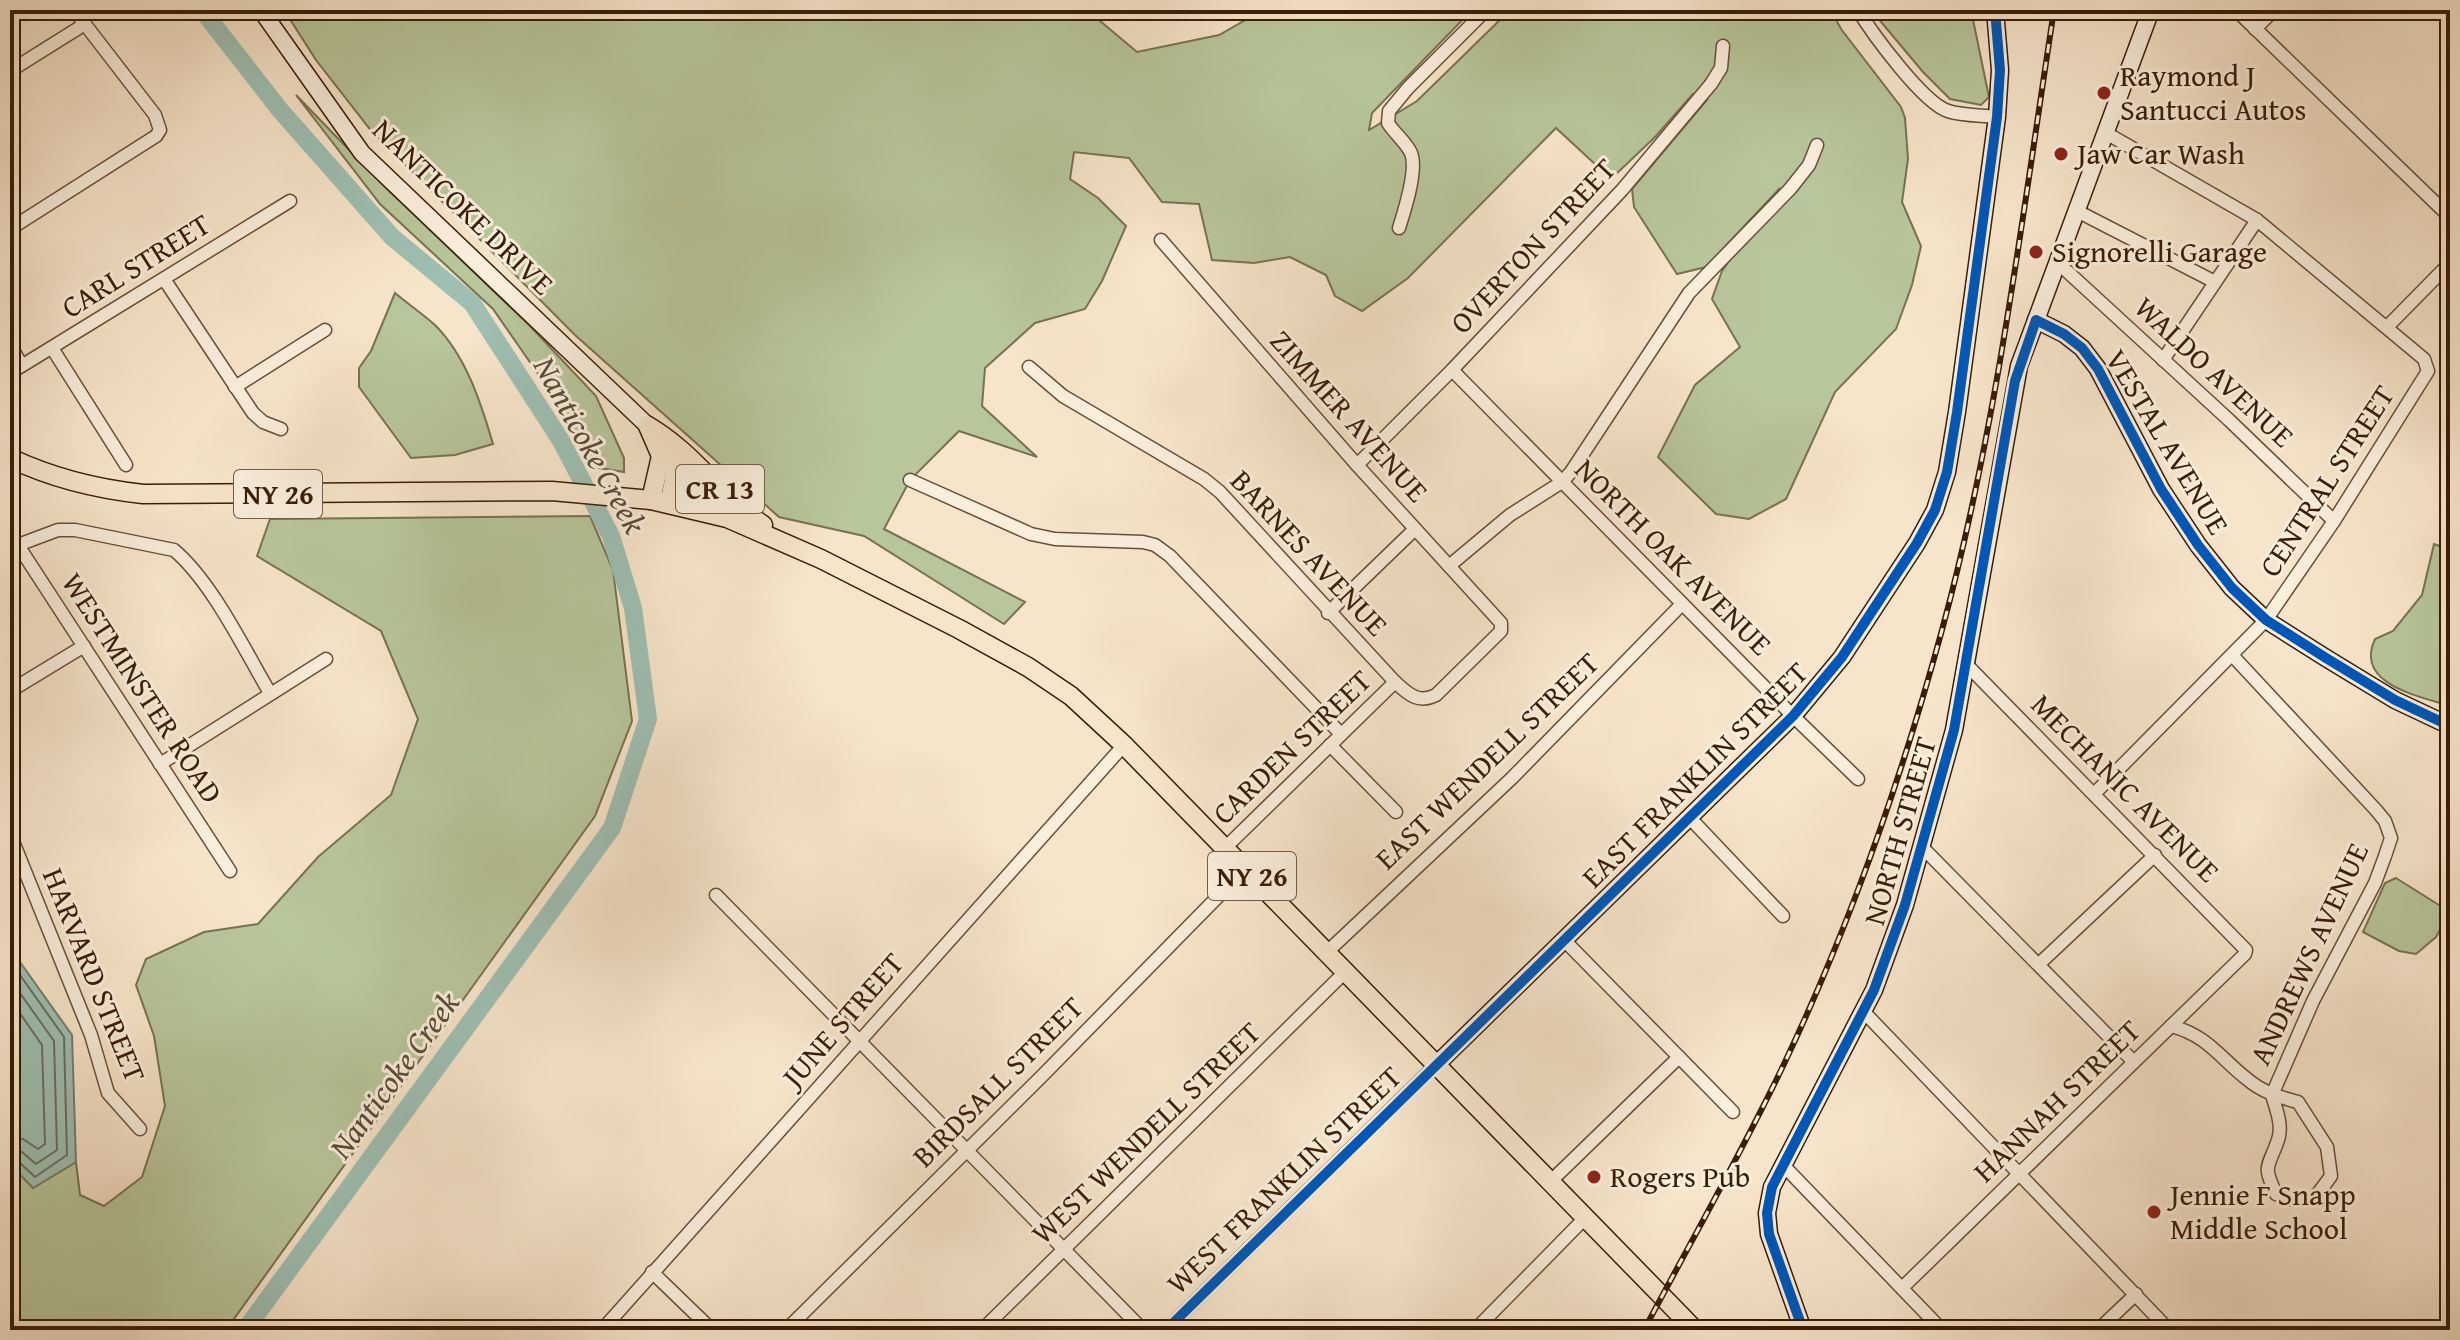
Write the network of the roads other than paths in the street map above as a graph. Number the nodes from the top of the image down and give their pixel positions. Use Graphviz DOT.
graph roads {
  1 [pos="74,10"];
  2 [pos="261,10"];
  3 [pos="1486,10"];
  4 [pos="1858,10"];
  5 [pos="1995,10"];
  6 [pos="2151,10"];
  7 [pos="2236,10"];
  8 [pos="2274,10"];
  9 [pos="2441,10"];
  10 [pos="2450,18"];
  11 [pos="85,24"];
  12 [pos="2255,29"];
  13 [pos="1723,46"];
  14 [pos="10,71"];
  15 [pos="1997,117"];
  16 [pos="2106,133"];
  17 [pos="1817,145"];
  18 [pos="290,201"];
  19 [pos="2077,211"];
  20 [pos="2450,217"];
  21 [pos="2257,220"];
  22 [pos="1399,228"];
  23 [pos="10,229"];
  24 [pos="1161,240"];
  25 [pos="2058,263"];
  26 [pos="2450,263"];
  27 [pos="164,279"];
  28 [pos="2215,282"];
  29 [pos="2036,320"];
  30 [pos="2387,327"];
  31 [pos="325,330"];
  32 [pos="10,345"];
  33 [pos="52,348"];
  34 [pos="2163,360"];
  35 [pos="21,364"];
  36 [pos="1029,367"];
  37 [pos="1452,370"];
  38 [pos="10,373"];
  39 [pos="235,387"];
  40 [pos="648,426"];
  41 [pos="281,429"];
  42 [pos="668,437"];
  43 [pos="10,458"];
  44 [pos="126,465"];
  45 [pos="1357,465"];
  46 [pos="910,480"];
  47 [pos="1562,482"];
  48 [pos="660,502"];
  49 [pos="2334,521"];
  50 [pos="1415,529"];
  51 [pos="10,533"];
  52 [pos="18,545"];
  53 [pos="796,547"];
  54 [pos="1449,566"];
  55 [pos="1682,604"];
  56 [pos="1328,613"];
  57 [pos="2266,620"];
  58 [pos="84,646"];
  59 [pos="2232,655"];
  60 [pos="326,659"];
  61 [pos="1965,663"];
  62 [pos="1395,682"];
  63 [pos="10,691"];
  64 [pos="270,693"];
  65 [pos="1426,700"];
  66 [pos="1793,716"];
  67 [pos="2450,726"];
  68 [pos="1341,734"];
  69 [pos="1124,745"];
  70 [pos="1330,745"];
  71 [pos="160,764"];
  72 [pos="1858,779"];
  73 [pos="2094,794"];
  74 [pos="1396,812"];
  75 [pos="1689,817"];
  76 [pos="10,834"];
  77 [pos="1922,847"];
  78 [pos="1225,848"];
  79 [pos="2155,855"];
  80 [pos="1245,869"];
  81 [pos="230,871"];
  82 [pos="716,895"];
  83 [pos="1783,916"];
  84 [pos="1564,940"];
  85 [pos="2246,950"];
  86 [pos="1326,953"];
  87 [pos="2039,964"];
  88 [pos="1345,972"];
  89 [pos="1863,1011"];
  90 [pos="2171,1026"];
  91 [pos="860,1040"];
  92 [pos="1679,1057"];
  93 [pos="2134,1062"];
  94 [pos="1436,1065"];
  95 [pos="2272,1095"];
  96 [pos="1733,1112"];
  97 [pos="140,1129"];
  98 [pos="968,1150"];
  99 [pos="1782,1164"];
  100 [pos="2020,1173"];
  101 [pos="1550,1182"];
  102 [pos="1585,1218"];
  103 [pos="1064,1249"];
  104 [pos="652,1272"];
  105 [pos="1902,1288"];
  106 [pos="2136,1294"];
  107 [pos="602,1330"];
  108 [pos="712,1330"];
  109 [pos="786,1330"];
  110 [pos="982,1330"];
  111 [pos="1143,1330"];
  112 [pos="1166,1330"];
  113 [pos="1475,1330"];
  114 [pos="1695,1330"];
  115 [pos="1803,1330"];
  116 [pos="1942,1330"];
  117 [pos="2098,1330"];
  118 [pos="2169,1330"];
  1 -- 11 [label="street"];
  2 -- 40 [label="street, NANTICOKE DRIVE / CR 13"];
  3 -- 22 [label="street"];
  4 -- 15 [label="street"];
  5 -- 15 [label="street, EAST FRANKLIN STREET"];
  6 -- 16 [label="street, NORTH STREET"];
  7 -- 12 [label="street"];
  8 -- 12 [label="street"];
  9 -- 10 [label="street"];
  11 -- 14 [label="street"];
  11 -- 23 [label="street"];
  12 -- 20 [label="street"];
  13 -- 37 [label="street, OVERTON STREET"];
  15 -- 66 [label="street, EAST FRANKLIN STREET"];
  16 -- 19 [label="street, NORTH STREET"];
  16 -- 21 [label="street"];
  17 -- 47 [label="street"];
  18 -- 27 [label="street, CARL STREET"];
  19 -- 25 [label="street, NORTH STREET"];
  19 -- 28 [label="street"];
  21 -- 28 [label="street"];
  21 -- 30 [label="street"];
  24 -- 45 [label="street, ZIMMER AVENUE"];
  25 -- 29 [label="street, NORTH STREET"];
  25 -- 34 [label="street, WALDO AVENUE"];
  26 -- 30 [label="street"];
  27 -- 33 [label="street, CARL STREET"];
  27 -- 39 [label="street"];
  28 -- 34 [label="street"];
  29 -- 57 [label="street, VESTAL AVENUE"];
  29 -- 61 [label="street, NORTH STREET"];
  30 -- 49 [label="street, CENTRAL STREET"];
  31 -- 39 [label="street"];
  32 -- 35 [label="street"];
  33 -- 35 [label="street, CARL STREET"];
  33 -- 44 [label="street"];
  34 -- 49 [label="street, WALDO AVENUE"];
  35 -- 38 [label="street, CARL STREET"];
  36 -- 56 [label="street, BARNES AVENUE"];
  37 -- 45 [label="street, OVERTON STREET"];
  37 -- 47 [label="street, NORTH OAK AVENUE"];
  39 -- 41 [label="street"];
  40 -- 42 [label="main road, CR 13"];
  40 -- 48 [label="main road, CR 13"];
  42 -- 48 [label="main road, CR 13"];
  42 -- 53 [label="main road, CR 13"];
  43 -- 48 [label="main road, NY 26"];
  45 -- 50 [label="street, ZIMMER AVENUE"];
  46 -- 68 [label="street"];
  47 -- 54 [label="street"];
  47 -- 55 [label="street, NORTH OAK AVENUE"];
  48 -- 53 [label="main road, NY 26"];
  49 -- 57 [label="street, CENTRAL STREET"];
  50 -- 54 [label="street, ZIMMER AVENUE"];
  50 -- 56 [label="street"];
  51 -- 52 [label="street, WESTMINSTER ROAD"];
  52 -- 58 [label="street, WESTMINSTER ROAD"];
  52 -- 64 [label="street"];
  53 -- 69 [label="main road, NY 26"];
  54 -- 65 [label="street, ZIMMER AVENUE"];
  55 -- 66 [label="street, NORTH OAK AVENUE"];
  55 -- 86 [label="street, EAST WENDELL STREET"];
  56 -- 62 [label="street, BARNES AVENUE"];
  57 -- 59 [label="street, CENTRAL STREET"];
  57 -- 67 [label="street, VESTAL AVENUE"];
  58 -- 63 [label="street"];
  58 -- 71 [label="street, WESTMINSTER ROAD"];
  59 -- 73 [label="street, CENTRAL STREET"];
  59 -- 95 [label="street, ANDREWS AVENUE"];
  60 -- 64 [label="street"];
  61 -- 73 [label="street, MECHANIC AVENUE"];
  61 -- 77 [label="street, NORTH STREET"];
  62 -- 65 [label="street, BARNES AVENUE"];
  62 -- 68 [label="street, CARDEN STREET"];
  64 -- 71 [label="street"];
  66 -- 72 [label="street, NORTH OAK AVENUE"];
  66 -- 75 [label="street, EAST FRANKLIN STREET"];
  68 -- 70 [label="street, CARDEN STREET"];
  69 -- 78 [label="main road, NY 26"];
  69 -- 91 [label="street, JUNE STREET"];
  70 -- 74 [label="street"];
  70 -- 78 [label="street, CARDEN STREET"];
  71 -- 81 [label="street, WESTMINSTER ROAD"];
  73 -- 79 [label="street, MECHANIC AVENUE"];
  75 -- 83 [label="street"];
  75 -- 84 [label="street, EAST FRANKLIN STREET"];
  76 -- 97 [label="street, HARVARD STREET"];
  77 -- 87 [label="street"];
  77 -- 89 [label="street, NORTH STREET"];
  78 -- 80 [label="main road, NY 26"];
  79 -- 85 [label="street, MECHANIC AVENUE"];
  79 -- 87 [label="street"];
  80 -- 86 [label="main road, NY 26"];
  80 -- 98 [label="street, BIRDSALL STREET"];
  82 -- 91 [label="street"];
  84 -- 92 [label="street"];
  84 -- 94 [label="street, EAST FRANKLIN STREET"];
  85 -- 90 [label="street, HANNAH STREET"];
  86 -- 88 [label="main road, NY 26"];
  87 -- 93 [label="street"];
  88 -- 94 [label="main road, NY 26"];
  88 -- 103 [label="street, WEST WENDELL STREET"];
  89 -- 99 [label="street, NORTH STREET"];
  89 -- 100 [label="street"];
  90 -- 93 [label="street, HANNAH STREET"];
  90 -- 95 [label="street"];
  91 -- 98 [label="street"];
  91 -- 104 [label="street, JUNE STREET"];
  92 -- 96 [label="street"];
  92 -- 101 [label="street"];
  93 -- 100 [label="street, HANNAH STREET"];
  94 -- 101 [label="main road, NY 26"];
  94 -- 112 [label="street, WEST FRANKLIN STREET"];
  95 -- 95 [label="street"];
  98 -- 103 [label="street"];
  98 -- 109 [label="street, BIRDSALL STREET"];
  99 -- 105 [label="street"];
  99 -- 115 [label="street, NORTH STREET"];
  100 -- 105 [label="street, HANNAH STREET"];
  100 -- 106 [label="street"];
  101 -- 102 [label="main road, NY 26"];
  102 -- 113 [label="street"];
  102 -- 114 [label="main road, NY 26"];
  103 -- 110 [label="street, WEST WENDELL STREET"];
  103 -- 111 [label="street"];
  104 -- 107 [label="street, JUNE STREET"];
  104 -- 108 [label="street"];
  105 -- 116 [label="street"];
  106 -- 117 [label="street"];
  106 -- 118 [label="street"];
}
